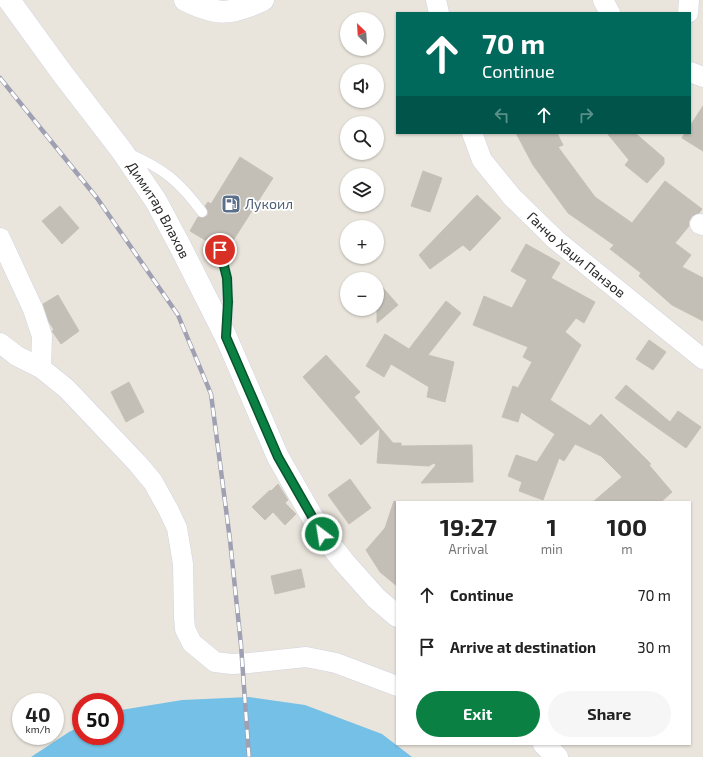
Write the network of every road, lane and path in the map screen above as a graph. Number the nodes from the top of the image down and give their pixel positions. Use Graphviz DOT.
graph roads {
  1 [pos="9,0"];
  2 [pos="185,0"];
  3 [pos="263,0"];
  4 [pos="436,0"];
  5 [pos="603,0"];
  6 [pos="688,0"];
  7 [pos="439,12"];
  8 [pos="609,12"];
  9 [pos="688,12"];
  10 [pos="691,72"];
  11 [pos="703,77"];
  12 [pos="472,134"];
  13 [pos="122,151"];
  14 [pos="202,212"];
  15 [pos="0,238"];
  16 [pos="220,250"];
  17 [pos="226,337"];
  18 [pos="0,343"];
  19 [pos="703,359"];
  20 [pos="41,368"];
  21 [pos="396,615"];
  22 [pos="396,686"];
  23 [pos="545,745"];
  24 [pos="557,757"];
  1 -- 13 [label="main road, Димитар Влахов"];
  2 -- 3 [label="main road"];
  4 -- 7 [label="street"];
  5 -- 8 [label="street"];
  6 -- 9 [label="street"];
  10 -- 11 [label="street"];
  12 -- 19 [label="street, Ганчо Хаџи Панзов"];
  13 -- 14 [label="lane"];
  13 -- 17 [label="main road, Димитар Влахов"];
  15 -- 20 [label="street"];
  16 -- 17 [label="lane"];
  17 -- 21 [label="main road, Димитар Влахов"];
  18 -- 20 [label="street"];
  20 -- 22 [label="street"];
  23 -- 24 [label="main road"];
}
